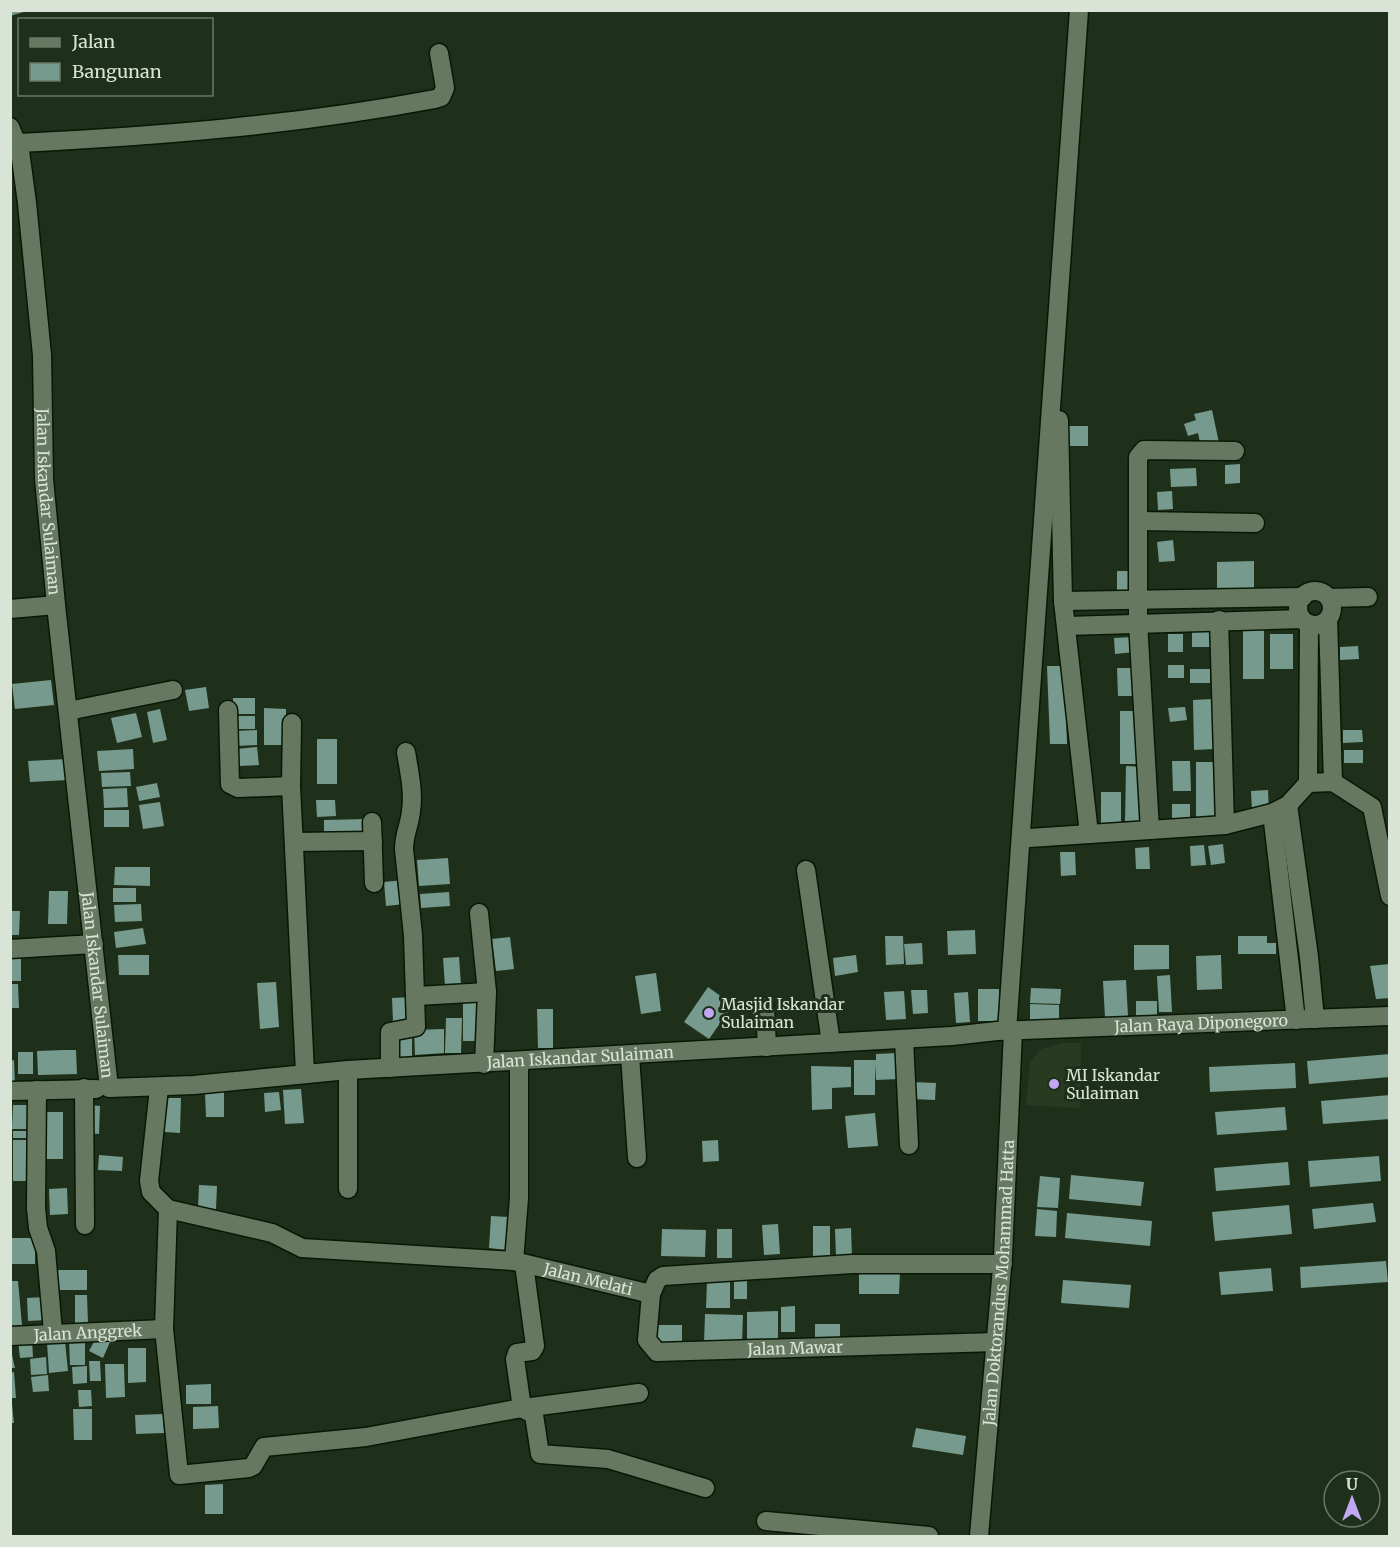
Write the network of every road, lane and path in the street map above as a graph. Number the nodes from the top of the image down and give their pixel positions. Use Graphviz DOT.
graph roads {
  1 [pos="1079,10"];
  2 [pos="439,53"];
  3 [pos="10,126"];
  4 [pos="16,148"];
  5 [pos="1059,411"];
  6 [pos="1235,451"];
  7 [pos="1140,521"];
  8 [pos="1256,523"];
  9 [pos="1303,597"];
  10 [pos="1368,597"];
  11 [pos="1329,598"];
  12 [pos="1064,601"];
  13 [pos="1138,601"];
  14 [pos="56,605"];
  15 [pos="10,609"];
  16 [pos="1328,619"];
  17 [pos="1219,620"];
  18 [pos="1306,621"];
  19 [pos="1138,622"];
  20 [pos="1066,626"];
  21 [pos="173,690"];
  22 [pos="228,710"];
  23 [pos="68,711"];
  24 [pos="292,723"];
  25 [pos="406,752"];
  26 [pos="1333,782"];
  27 [pos="1308,783"];
  28 [pos="291,786"];
  29 [pos="1280,809"];
  30 [pos="372,822"];
  31 [pos="1225,825"];
  32 [pos="1150,830"];
  33 [pos="1089,834"];
  34 [pos="1029,838"];
  35 [pos="373,841"];
  36 [pos="294,842"];
  37 [pos="1386,861"];
  38 [pos="806,870"];
  39 [pos="374,883"];
  40 [pos="1389,896"];
  41 [pos="479,913"];
  42 [pos="94,944"];
  43 [pos="10,949"];
  44 [pos="487,992"];
  45 [pos="417,996"];
  46 [pos="765,1008"];
  47 [pos="1389,1016"];
  48 [pos="1305,1020"];
  49 [pos="1010,1031"];
  50 [pos="904,1039"];
  51 [pos="831,1043"];
  52 [pos="767,1047"];
  53 [pos="630,1055"];
  54 [pos="519,1062"];
  55 [pos="484,1064"];
  56 [pos="390,1068"];
  57 [pos="348,1070"];
  58 [pos="305,1073"];
  59 [pos="84,1088"];
  60 [pos="110,1088"];
  61 [pos="159,1088"];
  62 [pos="10,1090"];
  63 [pos="37,1090"];
  64 [pos="909,1145"];
  65 [pos="638,1158"];
  66 [pos="348,1189"];
  67 [pos="168,1209"];
  68 [pos="85,1225"];
  69 [pos="519,1262"];
  70 [pos="1003,1264"];
  71 [pos="651,1294"];
  72 [pos="164,1329"];
  73 [pos="53,1332"];
  74 [pos="10,1336"];
  75 [pos="996,1342"];
  76 [pos="639,1393"];
  77 [pos="522,1408"];
  78 [pos="705,1488"];
  79 [pos="766,1521"];
  80 [pos="929,1536"];
  81 [pos="979,1536"];
  1 -- 49 [label="street, Jalan Doktorandus Mohammad Hatta"];
  2 -- 4 [label="street"];
  3 -- 4 [label="street, Jalan Iskandar Sulaiman"];
  4 -- 14 [label="street, Jalan Iskandar Sulaiman"];
  5 -- 12 [label="street"];
  6 -- 7 [label="street"];
  7 -- 8 [label="street"];
  7 -- 13 [label="street"];
  9 -- 11 [label="street"];
  9 -- 13 [label="street"];
  9 -- 18 [label="street"];
  10 -- 11 [label="street"];
  11 -- 16 [label="street"];
  12 -- 13 [label="street"];
  12 -- 20 [label="street"];
  13 -- 19 [label="street"];
  14 -- 15 [label="street"];
  14 -- 23 [label="street, Jalan Iskandar Sulaiman"];
  16 -- 18 [label="street"];
  16 -- 26 [label="street"];
  17 -- 18 [label="street"];
  17 -- 19 [label="street"];
  17 -- 31 [label="street"];
  18 -- 27 [label="street"];
  19 -- 20 [label="street"];
  19 -- 32 [label="street"];
  20 -- 33 [label="street"];
  21 -- 23 [label="street"];
  22 -- 28 [label="street"];
  23 -- 42 [label="street, Jalan Iskandar Sulaiman"];
  24 -- 28 [label="street"];
  25 -- 45 [label="street"];
  26 -- 27 [label="street"];
  26 -- 37 [label="street"];
  27 -- 29 [label="street"];
  28 -- 36 [label="street"];
  29 -- 31 [label="street"];
  29 -- 48 [label="street"];
  30 -- 35 [label="street"];
  31 -- 32 [label="street"];
  32 -- 33 [label="street"];
  33 -- 34 [label="street"];
  35 -- 36 [label="street"];
  35 -- 39 [label="street"];
  36 -- 58 [label="street"];
  37 -- 40 [label="street"];
  38 -- 51 [label="street"];
  41 -- 44 [label="street"];
  42 -- 43 [label="street"];
  42 -- 60 [label="street, Jalan Iskandar Sulaiman"];
  44 -- 45 [label="street"];
  44 -- 55 [label="street"];
  45 -- 56 [label="street"];
  46 -- 52 [label="street"];
  47 -- 48 [label="street, Jalan Raya Diponegoro"];
  48 -- 49 [label="street, Jalan Raya Diponegoro"];
  49 -- 50 [label="street, Jalan Iskandar Sulaiman"];
  49 -- 70 [label="street, Jalan Doktorandus Mohammad Hatta"];
  50 -- 51 [label="street, Jalan Iskandar Sulaiman"];
  50 -- 64 [label="street"];
  51 -- 52 [label="street, Jalan Iskandar Sulaiman"];
  52 -- 53 [label="street, Jalan Iskandar Sulaiman"];
  53 -- 54 [label="street, Jalan Iskandar Sulaiman"];
  53 -- 65 [label="street"];
  54 -- 55 [label="street, Jalan Iskandar Sulaiman"];
  54 -- 69 [label="street"];
  55 -- 56 [label="street, Jalan Iskandar Sulaiman"];
  56 -- 57 [label="street, Jalan Iskandar Sulaiman"];
  57 -- 58 [label="street, Jalan Iskandar Sulaiman"];
  57 -- 66 [label="street"];
  58 -- 61 [label="street, Jalan Iskandar Sulaiman"];
  59 -- 60 [label="street"];
  59 -- 63 [label="street"];
  59 -- 68 [label="street"];
  60 -- 61 [label="street, Jalan Iskandar Sulaiman"];
  61 -- 67 [label="street"];
  62 -- 63 [label="street"];
  63 -- 73 [label="street"];
  67 -- 69 [label="street, Jalan Melati"];
  67 -- 72 [label="street"];
  69 -- 71 [label="street, Jalan Melati"];
  69 -- 77 [label="street"];
  70 -- 71 [label="street, Jalan Melati"];
  70 -- 75 [label="street, Jalan Doktorandus Mohammad Hatta"];
  71 -- 75 [label="street, Jalan Mawar"];
  72 -- 73 [label="street, Jalan Anggrek"];
  72 -- 77 [label="street"];
  73 -- 74 [label="street, Jalan Anggrek"];
  75 -- 81 [label="street, Jalan Doktorandus Mohammad Hatta"];
  76 -- 77 [label="street"];
  77 -- 78 [label="street"];
  79 -- 80 [label="street"];
}
